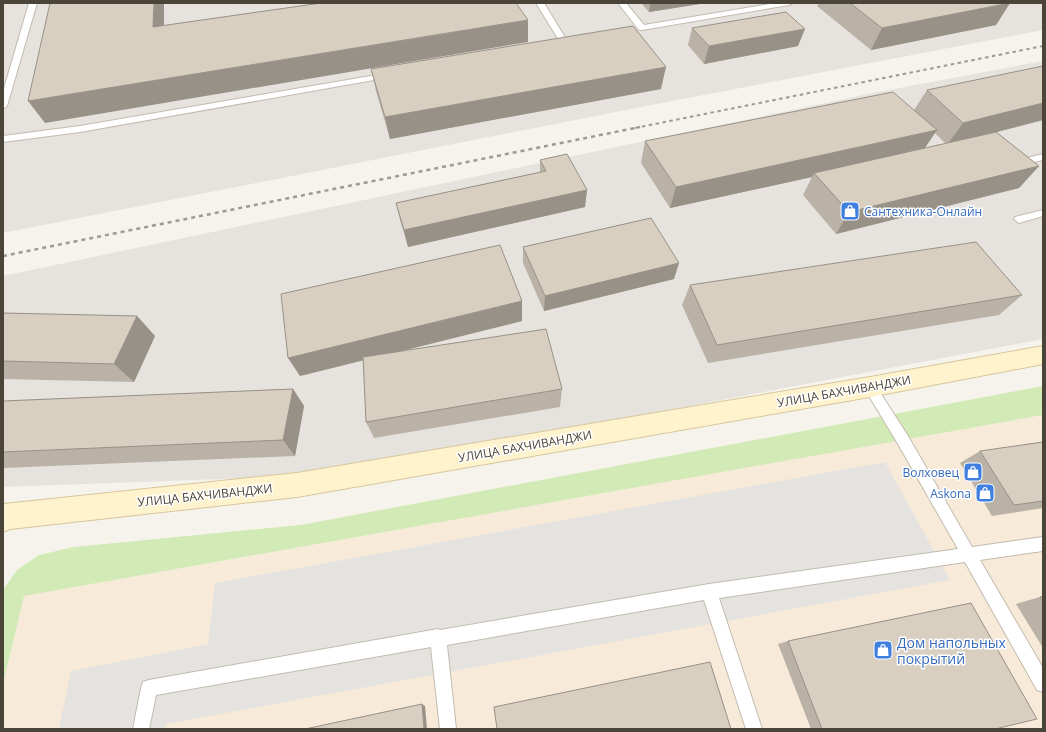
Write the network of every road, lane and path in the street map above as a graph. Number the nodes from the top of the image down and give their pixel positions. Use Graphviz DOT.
graph roads {
  1 [pos="33,3"];
  2 [pos="540,3"];
  3 [pos="622,3"];
  4 [pos="788,3"];
  5 [pos="549,47"];
  6 [pos="400,73"];
  7 [pos="3,106"];
  8 [pos="3,139"];
  9 [pos="1043,157"];
  10 [pos="1025,161"];
  11 [pos="1043,213"];
  12 [pos="1019,219"];
  13 [pos="1043,355"];
  14 [pos="870,387"];
  15 [pos="3,518"];
  16 [pos="1043,544"];
  17 [pos="968,553"];
  18 [pos="709,592"];
  19 [pos="438,638"];
  20 [pos="1043,684"];
  21 [pos="141,729"];
  22 [pos="448,729"];
  23 [pos="754,729"];
  1 -- 7 [label="lane"];
  2 -- 5 [label="lane"];
  3 -- 4 [label="lane"];
  6 -- 8 [label="lane"];
  9 -- 10 [label="lane"];
  11 -- 12 [label="lane"];
  13 -- 14 [label="main road, УЛИЦА БАХЧИВАНДЖИ"];
  14 -- 15 [label="main road, УЛИЦА БАХЧИВАНДЖИ"];
  14 -- 17 [label="lane"];
  16 -- 17 [label="lane"];
  17 -- 18 [label="lane"];
  17 -- 20 [label="lane"];
  18 -- 19 [label="lane"];
  18 -- 23 [label="lane"];
  19 -- 21 [label="lane"];
  19 -- 22 [label="lane"];
}
